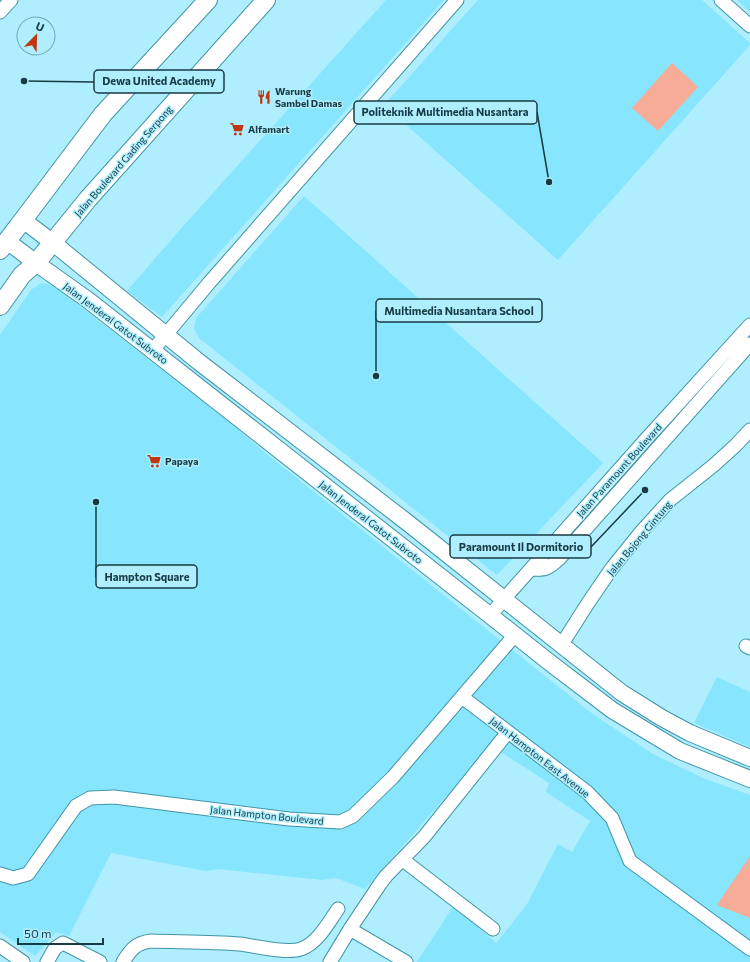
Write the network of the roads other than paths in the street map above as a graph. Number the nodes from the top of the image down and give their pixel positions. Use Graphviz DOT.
graph roads {
  1 [pos="11,0"];
  2 [pos="208,0"];
  3 [pos="266,0"];
  4 [pos="457,0"];
  5 [pos="721,0"];
  6 [pos="0,12"];
  7 [pos="750,26"];
  8 [pos="24,220"];
  9 [pos="52,242"];
  10 [pos="4,245"];
  11 [pos="36,263"];
  12 [pos="0,306"];
  13 [pos="750,325"];
  14 [pos="165,334"];
  15 [pos="750,344"];
  16 [pos="152,350"];
  17 [pos="750,430"];
  18 [pos="530,569"];
  19 [pos="504,599"];
  20 [pos="490,616"];
  21 [pos="515,635"];
  22 [pos="562,644"];
  23 [pos="462,697"];
  24 [pos="508,732"];
  25 [pos="750,758"];
  26 [pos="750,779"];
  27 [pos="403,860"];
  28 [pos="0,874"];
  29 [pos="338,909"];
  30 [pos="350,929"];
  31 [pos="493,929"];
  32 [pos="0,946"];
  33 [pos="750,949"];
  34 [pos="23,962"];
  35 [pos="47,962"];
  36 [pos="100,962"];
  37 [pos="123,962"];
  38 [pos="330,962"];
  39 [pos="406,962"];
  1 -- 6 [label="street"];
  2 -- 8 [label="main road"];
  3 -- 9 [label="main road, Jalan Boulevard Gading Serpong"];
  4 -- 14 [label="street"];
  5 -- 7 [label="street"];
  8 -- 9 [label="street, Jalan Jenderal Gatot Subroto"];
  8 -- 10 [label="main road"];
  9 -- 11 [label="main road, Jalan Boulevard Gading Serpong"];
  9 -- 14 [label="street, Jalan Jenderal Gatot Subroto"];
  10 -- 11 [label="street, Jalan Jenderal Gatot Subroto"];
  11 -- 12 [label="main road, Jalan Boulevard Gading Serpong"];
  11 -- 16 [label="street, Jalan Jenderal Gatot Subroto"];
  13 -- 18 [label="street, Jalan Paramount Boulevard"];
  14 -- 16 [label="street"];
  14 -- 19 [label="street, Jalan Jenderal Gatot Subroto"];
  15 -- 18 [label="street"];
  16 -- 20 [label="street, Jalan Jenderal Gatot Subroto"];
  17 -- 22 [label="street, Jalan Bojong Gintung"];
  18 -- 19 [label="street, Jalan Paramount Boulevard"];
  19 -- 20 [label="street, Jalan Paramount Boulevard"];
  19 -- 22 [label="street, Jalan Jenderal Gatot Subroto"];
  20 -- 21 [label="street, Jalan Jenderal Gatot Subroto"];
  21 -- 23 [label="street, Jalan Hampton Boulevard"];
  21 -- 26 [label="street, Jalan Jenderal Gatot Subroto"];
  22 -- 25 [label="street, Jalan Jenderal Gatot Subroto"];
  23 -- 24 [label="street, Jalan Hampton East Avenue"];
  23 -- 28 [label="street, Jalan Hampton Boulevard"];
  24 -- 27 [label="street"];
  24 -- 33 [label="street, Jalan Hampton East Avenue"];
  27 -- 30 [label="street"];
  27 -- 31 [label="street"];
  29 -- 37 [label="street"];
  30 -- 38 [label="street"];
  30 -- 39 [label="street"];
  32 -- 34 [label="street"];
  35 -- 36 [label="street"];
}
